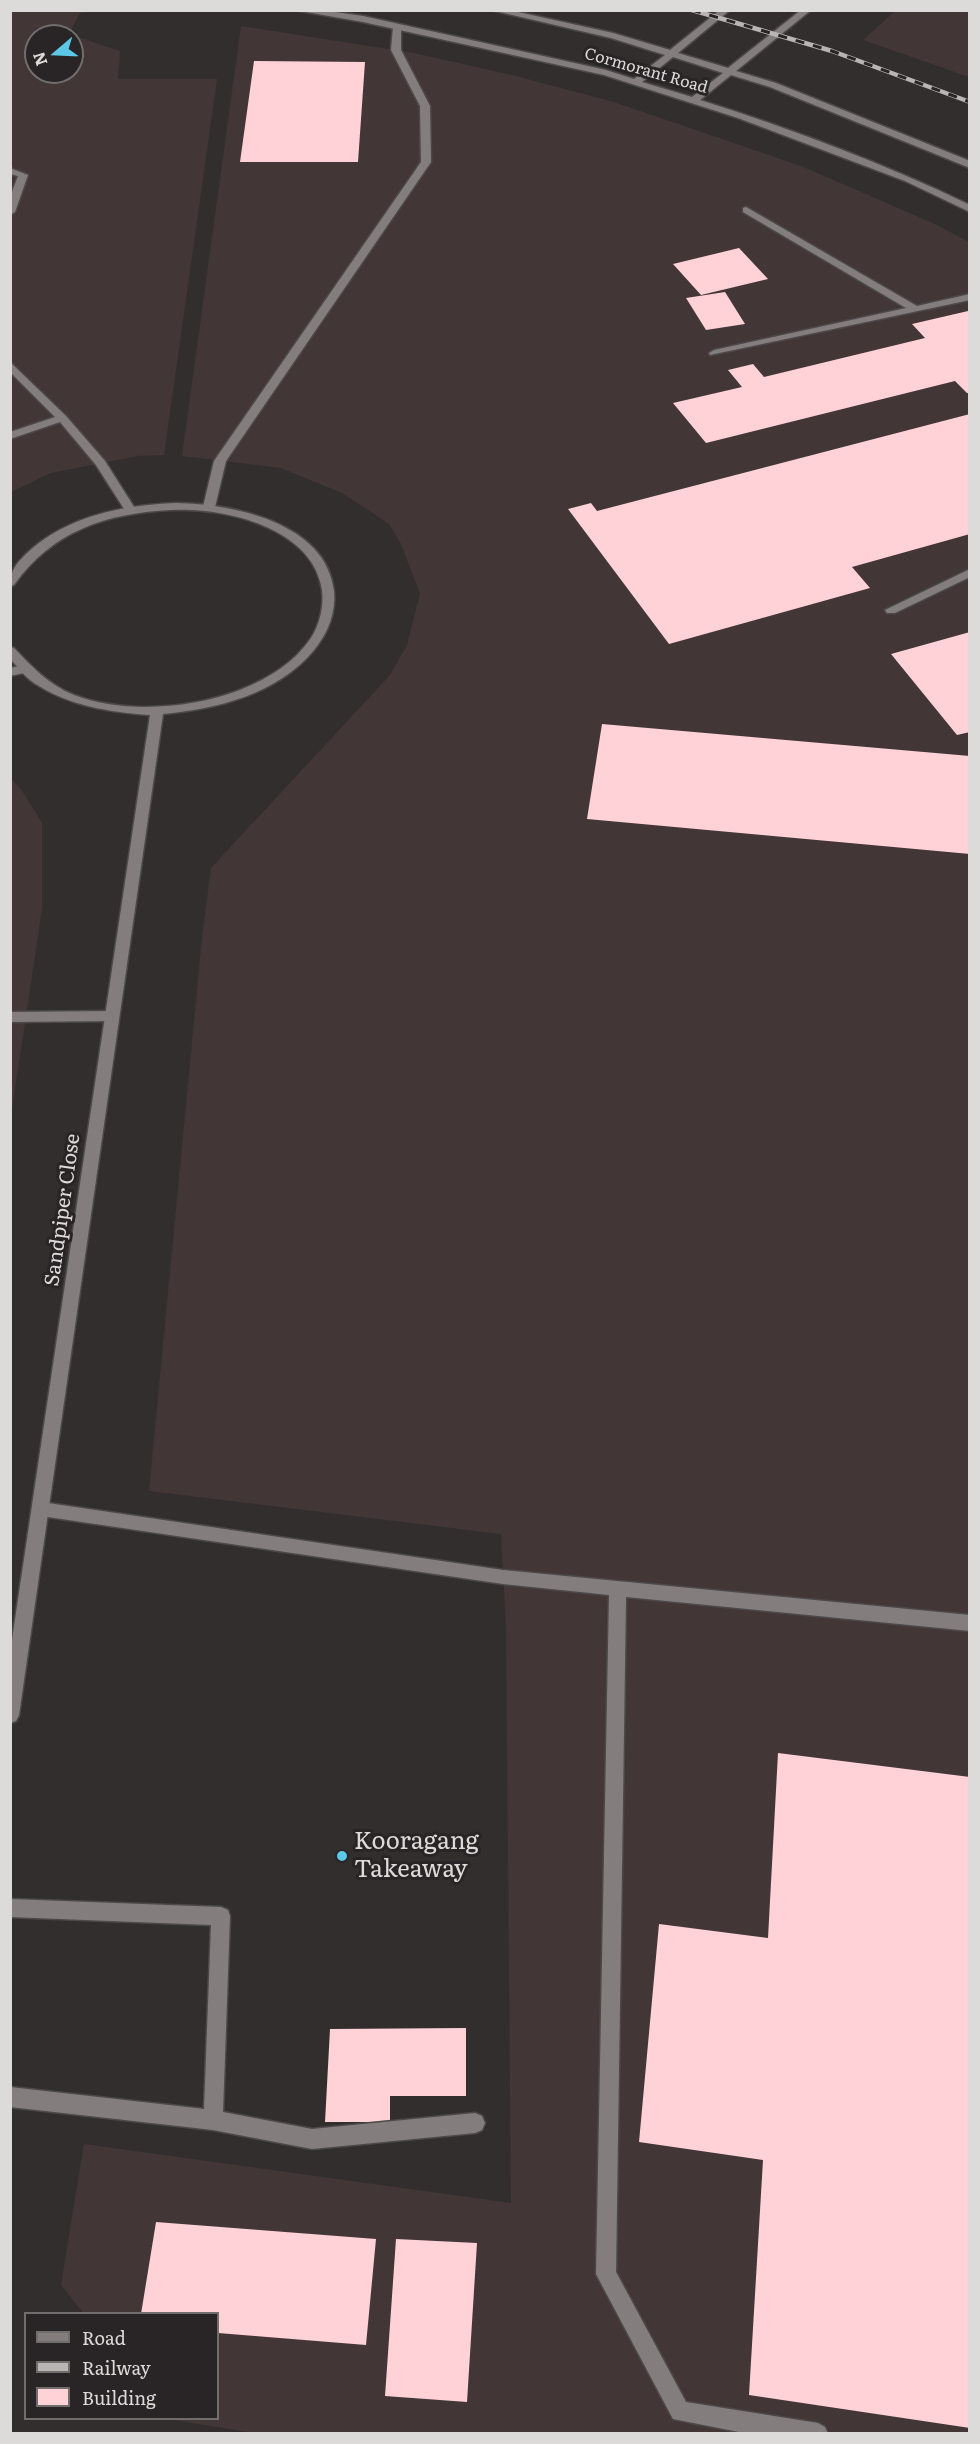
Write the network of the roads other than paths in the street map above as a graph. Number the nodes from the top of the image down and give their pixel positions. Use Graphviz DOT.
graph roads {
  1 [pos="299,10"];
  2 [pos="495,10"];
  3 [pos="726,10"];
  4 [pos="807,10"];
  5 [pos="397,27"];
  6 [pos="671,54"];
  7 [pos="729,72"];
  8 [pos="636,82"];
  9 [pos="693,101"];
  10 [pos="969,165"];
  11 [pos="10,171"];
  12 [pos="969,209"];
  13 [pos="746,210"];
  14 [pos="10,212"];
  15 [pos="969,297"];
  16 [pos="915,309"];
  17 [pos="714,353"];
  18 [pos="10,365"];
  19 [pos="62,418"];
  20 [pos="10,436"];
  21 [pos="209,507"];
  22 [pos="130,510"];
  23 [pos="969,572"];
  24 [pos="10,582"];
  25 [pos="891,610"];
  26 [pos="10,651"];
  27 [pos="25,669"];
  28 [pos="10,672"];
  29 [pos="157,711"];
  30 [pos="112,1016"];
  31 [pos="10,1017"];
  32 [pos="41,1509"];
  33 [pos="618,1588"];
  34 [pos="969,1623"];
  35 [pos="10,1715"];
  36 [pos="10,1908"];
  37 [pos="10,2097"];
  38 [pos="213,2120"];
  39 [pos="475,2123"];
  40 [pos="818,2433"];
  1 -- 5 [label="street, Cormorant Road"];
  2 -- 6 [label="street, Cormorant Road"];
  3 -- 6 [label="street"];
  4 -- 7 [label="street"];
  5 -- 8 [label="street, Cormorant Road"];
  5 -- 21 [label="street"];
  6 -- 7 [label="street, Cormorant Road"];
  6 -- 8 [label="street"];
  7 -- 9 [label="street"];
  7 -- 10 [label="street, Cormorant Road"];
  8 -- 9 [label="street, Cormorant Road"];
  9 -- 12 [label="street, Cormorant Road"];
  11 -- 14 [label="street"];
  13 -- 16 [label="street"];
  15 -- 16 [label="street"];
  16 -- 17 [label="street"];
  18 -- 19 [label="street"];
  19 -- 20 [label="street"];
  19 -- 22 [label="street"];
  21 -- 22 [label="street"];
  21 -- 29 [label="street"];
  22 -- 24 [label="street"];
  23 -- 25 [label="street"];
  26 -- 27 [label="street"];
  27 -- 28 [label="street"];
  27 -- 29 [label="street"];
  29 -- 30 [label="street, Sandpiper Close"];
  30 -- 31 [label="street"];
  30 -- 32 [label="street, Sandpiper Close"];
  32 -- 33 [label="street"];
  32 -- 35 [label="street, Sandpiper Close"];
  33 -- 34 [label="street"];
  33 -- 40 [label="street"];
  36 -- 38 [label="street"];
  37 -- 38 [label="street"];
  38 -- 39 [label="street"];
}
